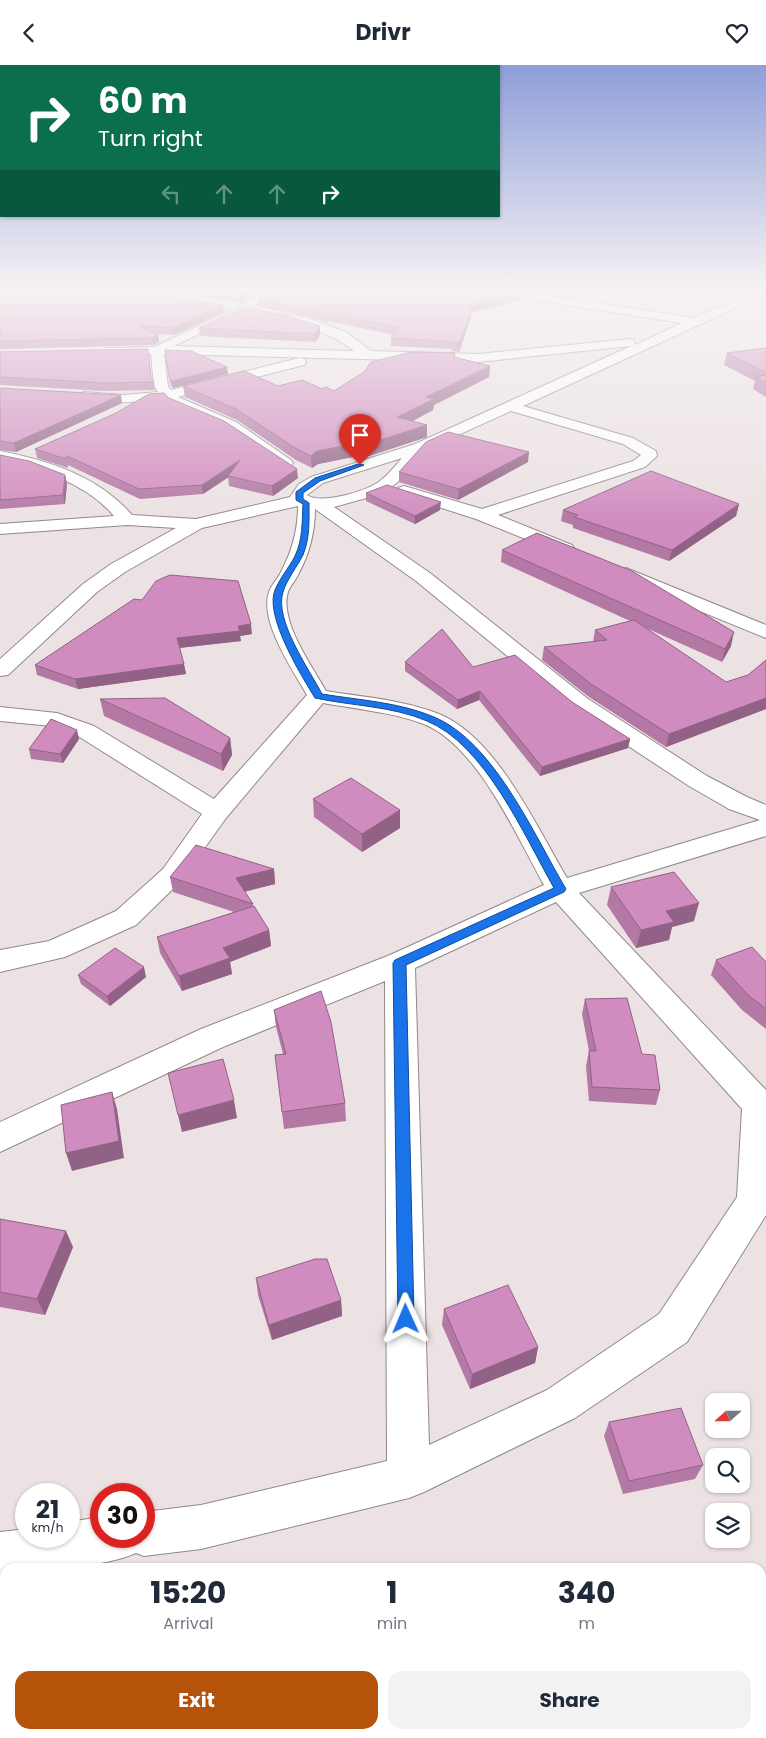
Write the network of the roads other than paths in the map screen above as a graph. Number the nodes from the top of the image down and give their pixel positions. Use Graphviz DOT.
graph roads {
  1 [pos="159,367"];
  2 [pos="278,367"];
  3 [pos="596,367"];
  4 [pos="66,395"];
  5 [pos="168,395"];
  6 [pos="146,398"];
  7 [pos="508,405"];
  8 [pos="117,415"];
  9 [pos="420,447"];
  10 [pos="35,451"];
  11 [pos="0,456"];
  12 [pos="18,459"];
  13 [pos="305,474"];
  14 [pos="385,485"];
  15 [pos="308,502"];
  16 [pos="482,515"];
  17 [pos="127,520"];
  18 [pos="196,524"];
  19 [pos="0,529"];
  20 [pos="582,556"];
  21 [pos="610,568"];
  22 [pos="766,632"];
  23 [pos="0,670"];
  24 [pos="318,696"];
  25 [pos="0,714"];
  26 [pos="217,812"];
  27 [pos="766,814"];
  28 [pos="766,827"];
  29 [pos="560,889"];
  30 [pos="0,961"];
  31 [pos="400,963"];
  32 [pos="762,1104"];
  33 [pos="0,1138"];
  34 [pos="409,1477"];
  35 [pos="155,1533"];
  36 [pos="90,1541"];
  37 [pos="0,1555"];
  1 -- 5 [label="street"];
  2 -- 5 [label="street"];
  3 -- 7 [label="street"];
  4 -- 6 [label="street"];
  5 -- 6 [label="street"];
  5 -- 13 [label="street"];
  6 -- 8 [label="street"];
  7 -- 9 [label="street"];
  7 -- 16 [label="street"];
  9 -- 13 [label="street"];
  9 -- 14 [label="street"];
  10 -- 12 [label="street"];
  11 -- 12 [label="street"];
  12 -- 17 [label="street"];
  13 -- 15 [label="street"];
  14 -- 15 [label="street"];
  14 -- 16 [label="street"];
  15 -- 18 [label="street"];
  15 -- 24 [label="street"];
  15 -- 27 [label="street"];
  16 -- 20 [label="street"];
  17 -- 18 [label="street"];
  17 -- 19 [label="street"];
  18 -- 23 [label="street"];
  21 -- 22 [label="street"];
  24 -- 26 [label="street"];
  24 -- 29 [label="street"];
  25 -- 26 [label="street"];
  26 -- 30 [label="street"];
  28 -- 29 [label="street"];
  29 -- 31 [label="street"];
  29 -- 32 [label="street"];
  31 -- 33 [label="street"];
  31 -- 34 [label="street"];
  32 -- 34 [label="street"];
  34 -- 35 [label="street"];
  36 -- 37 [label="street"];
}
